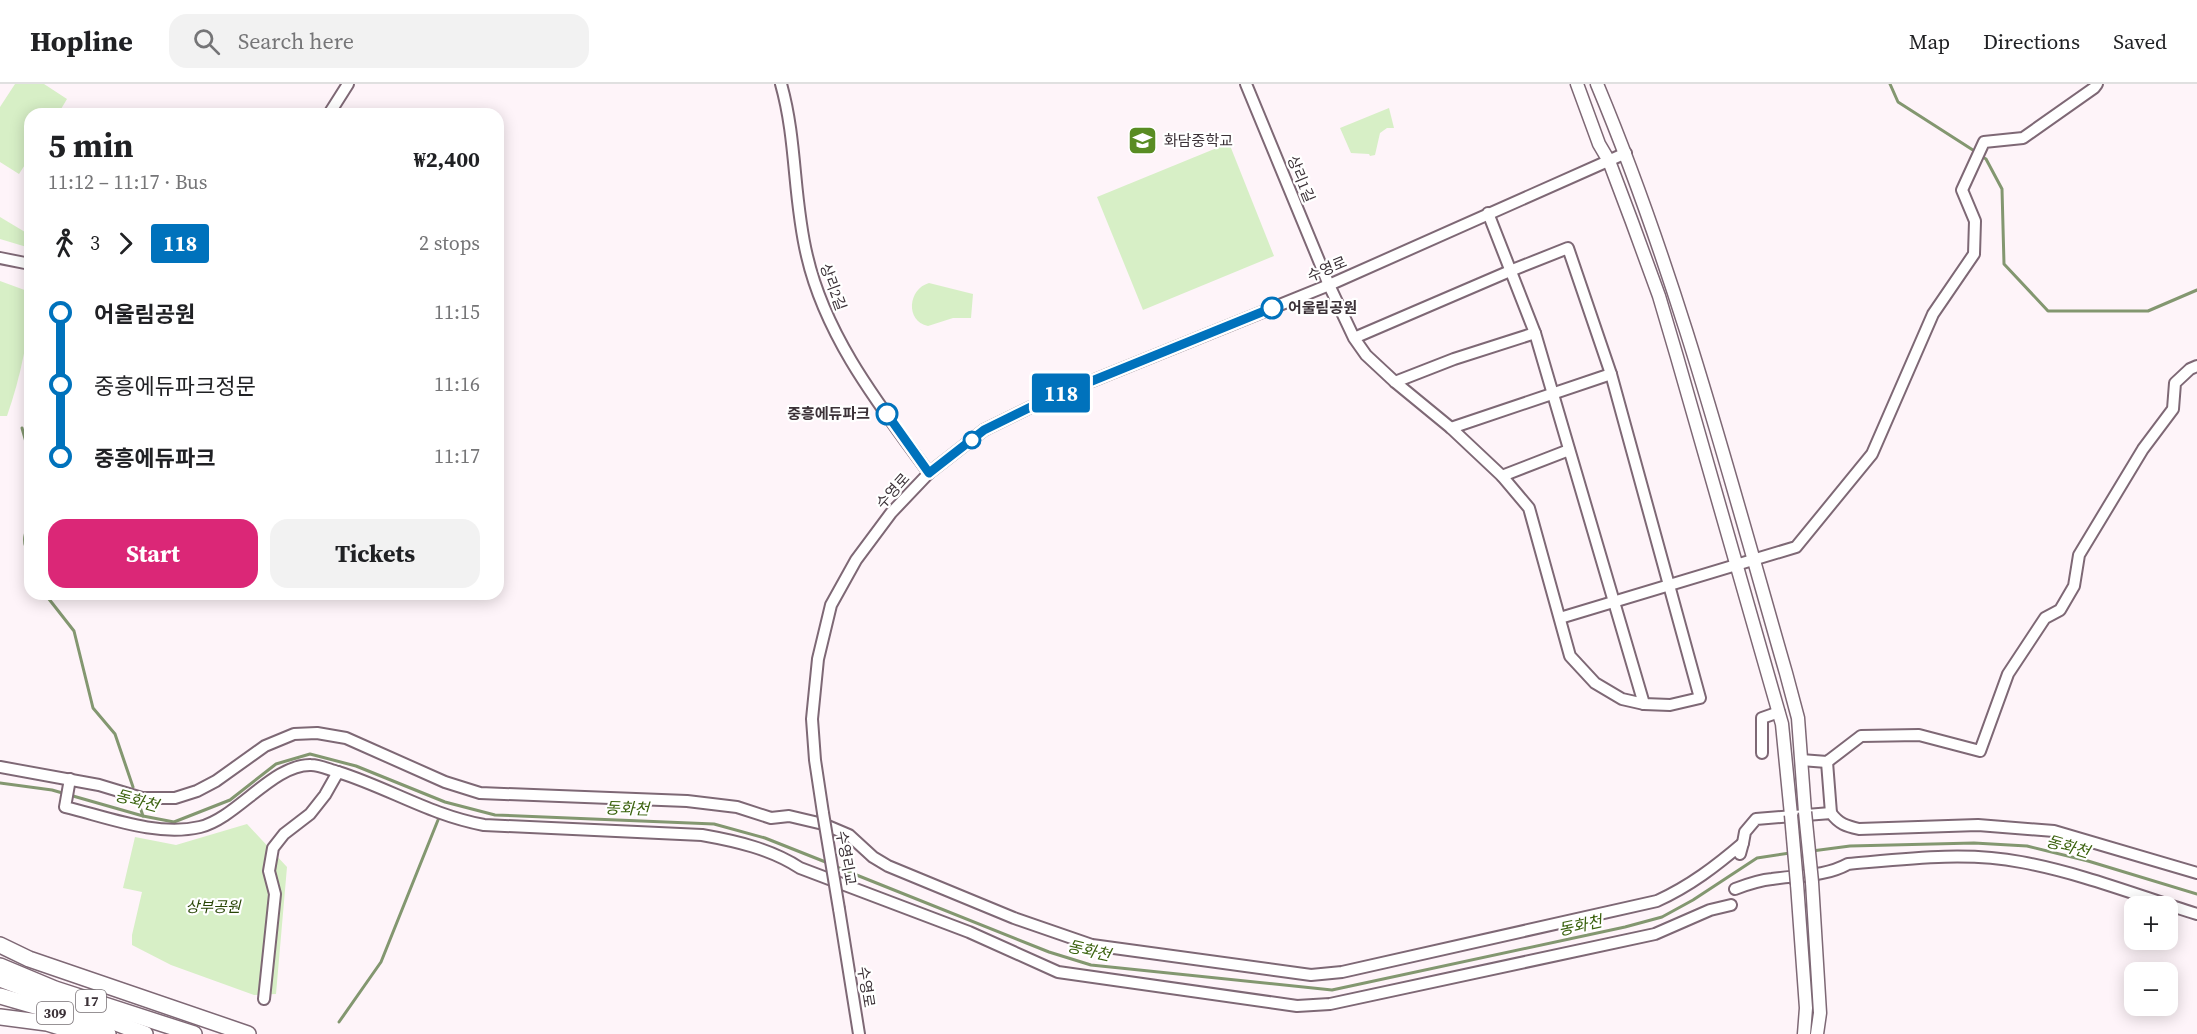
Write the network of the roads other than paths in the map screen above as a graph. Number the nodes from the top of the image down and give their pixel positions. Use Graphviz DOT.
graph roads {
  1 [pos="348,84"];
  2 [pos="781,84"];
  3 [pos="1246,84"];
  4 [pos="1577,84"];
  5 [pos="1598,84"];
  6 [pos="2097,84"];
  7 [pos="333,108"];
  8 [pos="1626,153"];
  9 [pos="1610,161"];
  10 [pos="1488,213"];
  11 [pos="0,258"];
  12 [pos="24,263"];
  13 [pos="1510,270"];
  14 [pos="1329,285"];
  15 [pos="1535,333"];
  16 [pos="1354,338"];
  17 [pos="2197,366"];
  18 [pos="1611,374"];
  19 [pos="1395,382"];
  20 [pos="1553,394"];
  21 [pos="1451,428"];
  22 [pos="1569,450"];
  23 [pos="929,473"];
  24 [pos="1502,476"];
  25 [pos="1754,561"];
  26 [pos="1737,565"];
  27 [pos="1668,585"];
  28 [pos="1614,602"];
  29 [pos="1560,618"];
  30 [pos="1644,704"];
  31 [pos="1779,712"];
  32 [pos="1762,753"];
  33 [pos="1801,760"];
  34 [pos="1827,762"];
  35 [pos="0,767"];
  36 [pos="338,772"];
  37 [pos="70,782"];
  38 [pos="823,813"];
  39 [pos="1831,813"];
  40 [pos="1743,843"];
  41 [pos="1740,854"];
  42 [pos="2197,873"];
  43 [pos="1735,889"];
  44 [pos="1731,905"];
  45 [pos="839,909"];
  46 [pos="2197,914"];
  47 [pos="0,945"];
  48 [pos="0,966"];
  49 [pos="0,979"];
  50 [pos="0,996"];
  51 [pos="264,999"];
  52 [pos="0,1017"];
  53 [pos="189,1032"];
  54 [pos="83,1034"];
  55 [pos="108,1034"];
  56 [pos="145,1034"];
  57 [pos="248,1034"];
  58 [pos="858,1034"];
  59 [pos="1804,1034"];
  60 [pos="1817,1034"];
  1 -- 7 [label="street"];
  2 -- 23 [label="street, 상리2길"];
  3 -- 14 [label="street, 상리1길"];
  4 -- 9 [label="main road"];
  5 -- 8 [label="main road"];
  6 -- 25 [label="street"];
  8 -- 9 [label="street, 수영로"];
  8 -- 25 [label="main road"];
  9 -- 10 [label="street, 수영로"];
  9 -- 26 [label="main road"];
  10 -- 13 [label="street"];
  10 -- 14 [label="street, 수영로"];
  11 -- 12 [label="street"];
  13 -- 15 [label="street"];
  13 -- 16 [label="street"];
  13 -- 18 [label="street"];
  14 -- 16 [label="street, 상리1길"];
  14 -- 23 [label="street, 수영로"];
  15 -- 19 [label="street"];
  15 -- 20 [label="street"];
  16 -- 19 [label="street, 상리1길"];
  17 -- 34 [label="street"];
  18 -- 20 [label="street"];
  18 -- 27 [label="street"];
  19 -- 21 [label="street, 상리1길"];
  20 -- 21 [label="street"];
  20 -- 22 [label="street"];
  21 -- 24 [label="street, 상리1길"];
  22 -- 24 [label="street"];
  22 -- 28 [label="street"];
  23 -- 38 [label="street, 수영로"];
  24 -- 29 [label="street, 상리1길"];
  25 -- 26 [label="street"];
  25 -- 33 [label="main road"];
  26 -- 27 [label="street"];
  26 -- 31 [label="main road"];
  27 -- 28 [label="street"];
  27 -- 30 [label="street, 상리1길"];
  28 -- 29 [label="street"];
  28 -- 30 [label="street"];
  29 -- 30 [label="street, 상리1길"];
  31 -- 32 [label="street"];
  31 -- 59 [label="main road, bridge"];
  33 -- 34 [label="street"];
  33 -- 60 [label="main road, bridge"];
  34 -- 39 [label="street"];
  35 -- 37 [label="street"];
  36 -- 37 [label="street"];
  36 -- 44 [label="street"];
  36 -- 51 [label="street"];
  37 -- 40 [label="street"];
  38 -- 45 [label="street, 수영리교, bridge"];
  39 -- 40 [label="street"];
  39 -- 42 [label="street"];
  40 -- 41 [label="street"];
  43 -- 46 [label="street"];
  45 -- 58 [label="street, 수영로"];
  47 -- 57 [label="highway"];
  48 -- 53 [label="highway, 17"];
  49 -- 56 [label="highway, 17"];
  50 -- 55 [label="highway, 309"];
  52 -- 54 [label="highway"];
}
